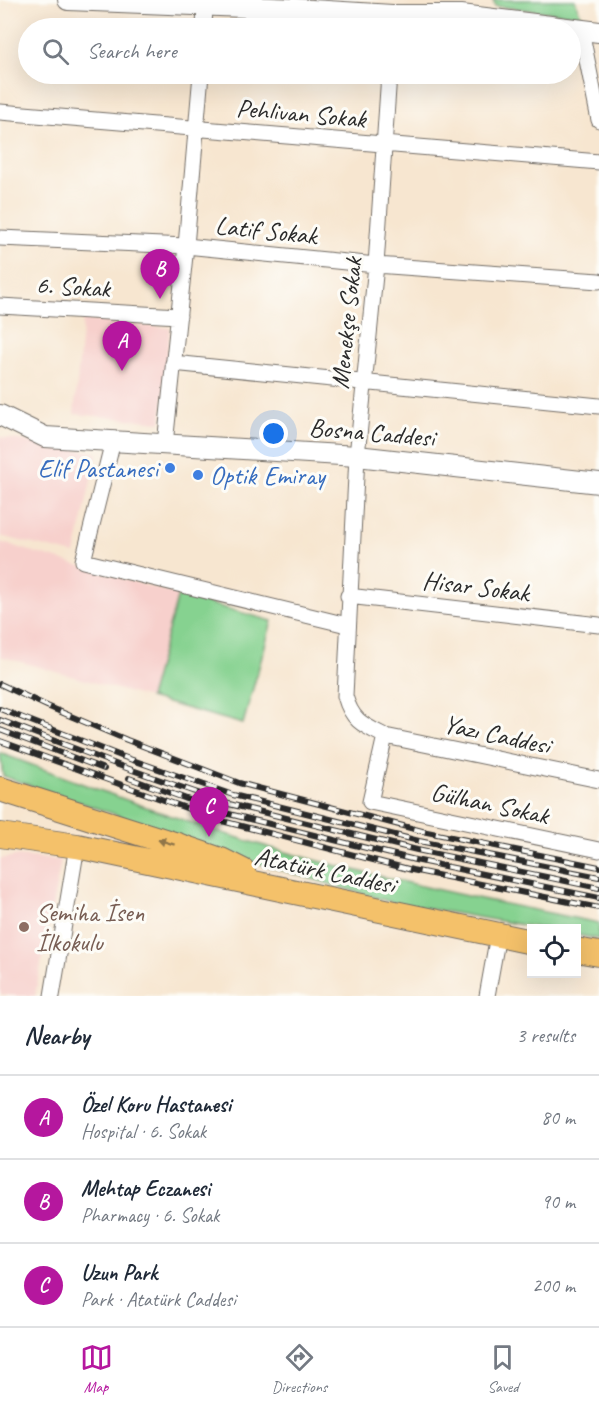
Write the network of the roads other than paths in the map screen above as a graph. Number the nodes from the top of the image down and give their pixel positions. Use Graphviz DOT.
graph roads {
  1 [pos="68,0"];
  2 [pos="479,0"];
  3 [pos="120,1"];
  4 [pos="295,4"];
  5 [pos="205,5"];
  6 [pos="461,15"];
  7 [pos="204,18"];
  8 [pos="370,18"];
  9 [pos="431,18"];
  10 [pos="485,18"];
  11 [pos="590,31"];
  12 [pos="200,84"];
  13 [pos="388,84"];
  14 [pos="0,112"];
  15 [pos="599,120"];
  16 [pos="197,129"];
  17 [pos="385,144"];
  18 [pos="599,162"];
  19 [pos="0,238"];
  20 [pos="186,246"];
  21 [pos="376,265"];
  22 [pos="599,281"];
  23 [pos="0,306"];
  24 [pos="179,316"];
  25 [pos="173,363"];
  26 [pos="365,381"];
  27 [pos="599,406"];
  28 [pos="0,415"];
  29 [pos="0,431"];
  30 [pos="45,437"];
  31 [pos="113,441"];
  32 [pos="165,444"];
  33 [pos="357,456"];
  34 [pos="599,483"];
  35 [pos="348,596"];
  36 [pos="347,625"];
  37 [pos="599,625"];
  38 [pos="385,736"];
  39 [pos="599,780"];
  40 [pos="0,789"];
  41 [pos="0,834"];
  42 [pos="32,840"];
  43 [pos="0,845"];
  44 [pos="77,846"];
  45 [pos="599,850"];
  46 [pos="280,890"];
  47 [pos="498,935"];
  48 [pos="527,941"];
  49 [pos="581,951"];
  50 [pos="599,954"];
  51 [pos="52,996"];
  52 [pos="487,996"];
  1 -- 3 [label="street"];
  2 -- 6 [label="street"];
  3 -- 5 [label="street"];
  4 -- 5 [label="street"];
  4 -- 8 [label="street"];
  5 -- 7 [label="street"];
  6 -- 9 [label="street"];
  6 -- 10 [label="street"];
  11 -- 15 [label="street"];
  12 -- 16 [label="street"];
  13 -- 17 [label="street, Menekşe Sokak"];
  14 -- 16 [label="street, Pehlivan Sokak"];
  16 -- 17 [label="street, Pehlivan Sokak"];
  16 -- 20 [label="street"];
  17 -- 18 [label="street, Pehlivan Sokak"];
  17 -- 21 [label="street, Menekşe Sokak"];
  19 -- 20 [label="street, Latif Sokak"];
  20 -- 21 [label="street, Latif Sokak"];
  20 -- 24 [label="street"];
  21 -- 22 [label="street, Latif Sokak"];
  21 -- 26 [label="street, Menekşe Sokak"];
  23 -- 24 [label="street, 6. Sokak"];
  24 -- 25 [label="street"];
  25 -- 26 [label="street"];
  25 -- 32 [label="street"];
  26 -- 27 [label="street"];
  26 -- 33 [label="street, Menekşe Sokak"];
  28 -- 30 [label="street, Bosna Caddesi"];
  29 -- 30 [label="street"];
  30 -- 31 [label="street, Bosna Caddesi"];
  31 -- 32 [label="street, Bosna Caddesi"];
  31 -- 36 [label="street"];
  32 -- 33 [label="street, Bosna Caddesi"];
  33 -- 34 [label="street, Bosna Caddesi"];
  33 -- 35 [label="street, Menekşe Sokak"];
  35 -- 36 [label="street, Menekşe Sokak"];
  35 -- 37 [label="street, Hisar Sokak"];
  36 -- 38 [label="street, Menekşe Sokak"];
  38 -- 39 [label="street, Yazı Caddesi"];
  38 -- 45 [label="street, Gülhan Sokak"];
  46 -- 40 [label="main road, one-way"];
  41 -- 42 [label="main road, Atatürk Caddesi"];
  42 -- 43 [label="main road"];
  42 -- 44 [label="main road, Atatürk Caddesi"];
  44 -- 46 [label="main road, Atatürk Caddesi"];
  44 -- 51 [label="street"];
  46 -- 47 [label="main road, Atatürk Caddesi"];
  47 -- 48 [label="main road, Atatürk Caddesi"];
  47 -- 52 [label="street"];
  49 -- 50 [label="main road"];
}
